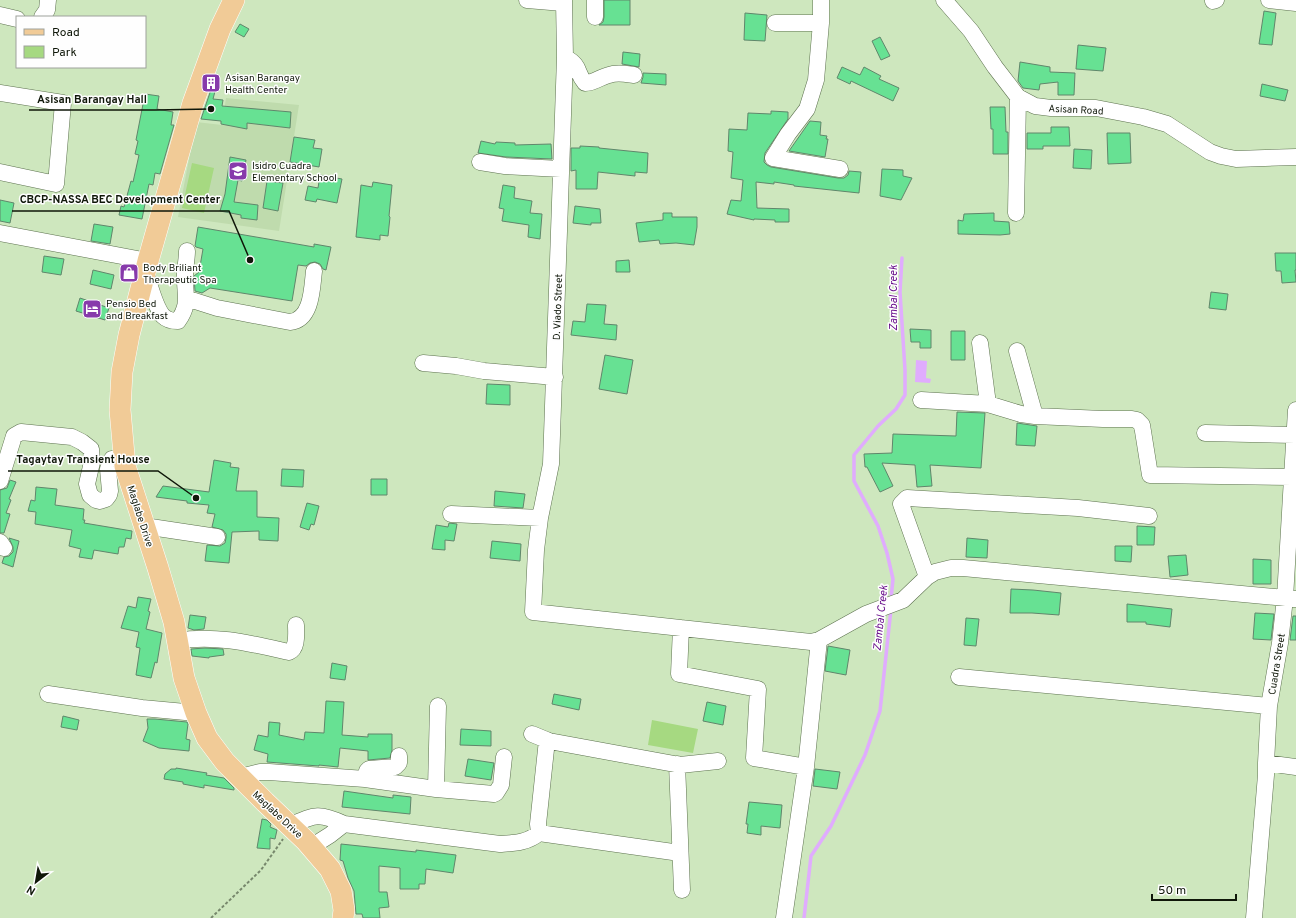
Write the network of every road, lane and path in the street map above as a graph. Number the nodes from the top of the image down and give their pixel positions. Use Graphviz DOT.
graph roads {
  1 [pos="48,0"];
  2 [pos="234,0"];
  3 [pos="527,0"];
  4 [pos="595,0"];
  5 [pos="821,0"];
  6 [pos="944,0"];
  7 [pos="1270,0"];
  8 [pos="563,2"];
  9 [pos="1296,3"];
  10 [pos="0,16"];
  11 [pos="43,16"];
  12 [pos="595,17"];
  13 [pos="16,19"];
  14 [pos="775,23"];
  15 [pos="821,23"];
  16 [pos="565,57"];
  17 [pos="634,75"];
  18 [pos="0,93"];
  19 [pos="1018,97"];
  20 [pos="1296,157"];
  21 [pos="480,162"];
  22 [pos="561,169"];
  23 [pos="840,169"];
  24 [pos="0,172"];
  25 [pos="1016,214"];
  26 [pos="0,233"];
  27 [pos="187,252"];
  28 [pos="147,267"];
  29 [pos="314,271"];
  30 [pos="187,300"];
  31 [pos="980,343"];
  32 [pos="1017,351"];
  33 [pos="423,363"];
  34 [pos="555,377"];
  35 [pos="921,400"];
  36 [pos="988,404"];
  37 [pos="1296,410"];
  38 [pos="1035,416"];
  39 [pos="1205,433"];
  40 [pos="1295,437"];
  41 [pos="124,458"];
  42 [pos="3,461"];
  43 [pos="1292,477"];
  44 [pos="0,481"];
  45 [pos="451,514"];
  46 [pos="1149,516"];
  47 [pos="540,518"];
  48 [pos="144,526"];
  49 [pos="217,537"];
  50 [pos="927,577"];
  51 [pos="1290,599"];
  52 [pos="296,626"];
  53 [pos="680,628"];
  54 [pos="177,640"];
  55 [pos="819,640"];
  56 [pos="959,677"];
  57 [pos="48,694"];
  58 [pos="438,706"];
  59 [pos="1269,706"];
  60 [pos="196,713"];
  61 [pos="532,734"];
  62 [pos="547,740"];
  63 [pos="399,756"];
  64 [pos="504,757"];
  65 [pos="718,761"];
  66 [pos="1266,763"];
  67 [pos="677,764"];
  68 [pos="1296,766"];
  69 [pos="806,767"];
  70 [pos="240,777"];
  71 [pos="365,779"];
  72 [pos="436,789"];
  73 [pos="344,824"];
  74 [pos="291,825"];
  75 [pos="539,833"];
  76 [pos="311,847"];
  77 [pos="680,854"];
  78 [pos="682,890"];
  79 [pos="211,918"];
  80 [pos="343,918"];
  81 [pos="784,918"];
  82 [pos="1254,918"];
  1 -- 11 [label="street"];
  2 -- 28 [label="main road, Maglabe Drive"];
  3 -- 8 [label="street"];
  4 -- 12 [label="street"];
  5 -- 15 [label="street"];
  6 -- 19 [label="street, Asisan Road"];
  7 -- 9 [label="street"];
  8 -- 16 [label="street, D. Viado Street"];
  10 -- 13 [label="street"];
  14 -- 15 [label="street"];
  15 -- 23 [label="street"];
  16 -- 17 [label="street"];
  16 -- 22 [label="street, D. Viado Street"];
  18 -- 24 [label="street"];
  19 -- 20 [label="street, Asisan Road"];
  19 -- 25 [label="street"];
  21 -- 22 [label="street"];
  22 -- 34 [label="street, D. Viado Street"];
  26 -- 28 [label="street"];
  27 -- 30 [label="street"];
  28 -- 30 [label="street"];
  28 -- 41 [label="main road, Maglabe Drive"];
  29 -- 30 [label="street"];
  31 -- 36 [label="street"];
  32 -- 38 [label="street"];
  33 -- 34 [label="street"];
  34 -- 47 [label="street, D. Viado Street"];
  35 -- 36 [label="street"];
  36 -- 38 [label="street"];
  37 -- 40 [label="street, Cuadra Street"];
  38 -- 43 [label="street"];
  39 -- 40 [label="street"];
  40 -- 43 [label="street, Cuadra Street"];
  41 -- 42 [label="street"];
  41 -- 48 [label="main road, Maglabe Drive"];
  42 -- 44 [label="street"];
  43 -- 51 [label="street, Cuadra Street"];
  45 -- 47 [label="street"];
  46 -- 50 [label="street"];
  47 -- 53 [label="street, D. Viado Street"];
  48 -- 49 [label="street"];
  48 -- 54 [label="main road, Maglabe Drive"];
  50 -- 51 [label="street"];
  50 -- 55 [label="street"];
  51 -- 59 [label="street, Cuadra Street"];
  52 -- 54 [label="street"];
  53 -- 55 [label="street"];
  53 -- 69 [label="street"];
  54 -- 60 [label="main road, Maglabe Drive"];
  55 -- 69 [label="street"];
  56 -- 59 [label="street"];
  57 -- 60 [label="street"];
  58 -- 72 [label="street"];
  59 -- 66 [label="street, Cuadra Street"];
  60 -- 70 [label="main road, Maglabe Drive"];
  61 -- 62 [label="street"];
  62 -- 67 [label="street"];
  62 -- 75 [label="street"];
  63 -- 71 [label="street"];
  64 -- 72 [label="street"];
  65 -- 67 [label="street"];
  66 -- 68 [label="street"];
  66 -- 82 [label="street, Cuadra Street"];
  67 -- 77 [label="street"];
  69 -- 81 [label="street"];
  70 -- 71 [label="street"];
  70 -- 74 [label="main road, Maglabe Drive"];
  71 -- 72 [label="street"];
  73 -- 74 [label="street"];
  73 -- 75 [label="street"];
  73 -- 76 [label="street"];
  74 -- 76 [label="main road, Maglabe Drive"];
  74 -- 79 [label="path"];
  75 -- 77 [label="street"];
  76 -- 80 [label="main road, Maglabe Drive"];
  77 -- 78 [label="street"];
}
